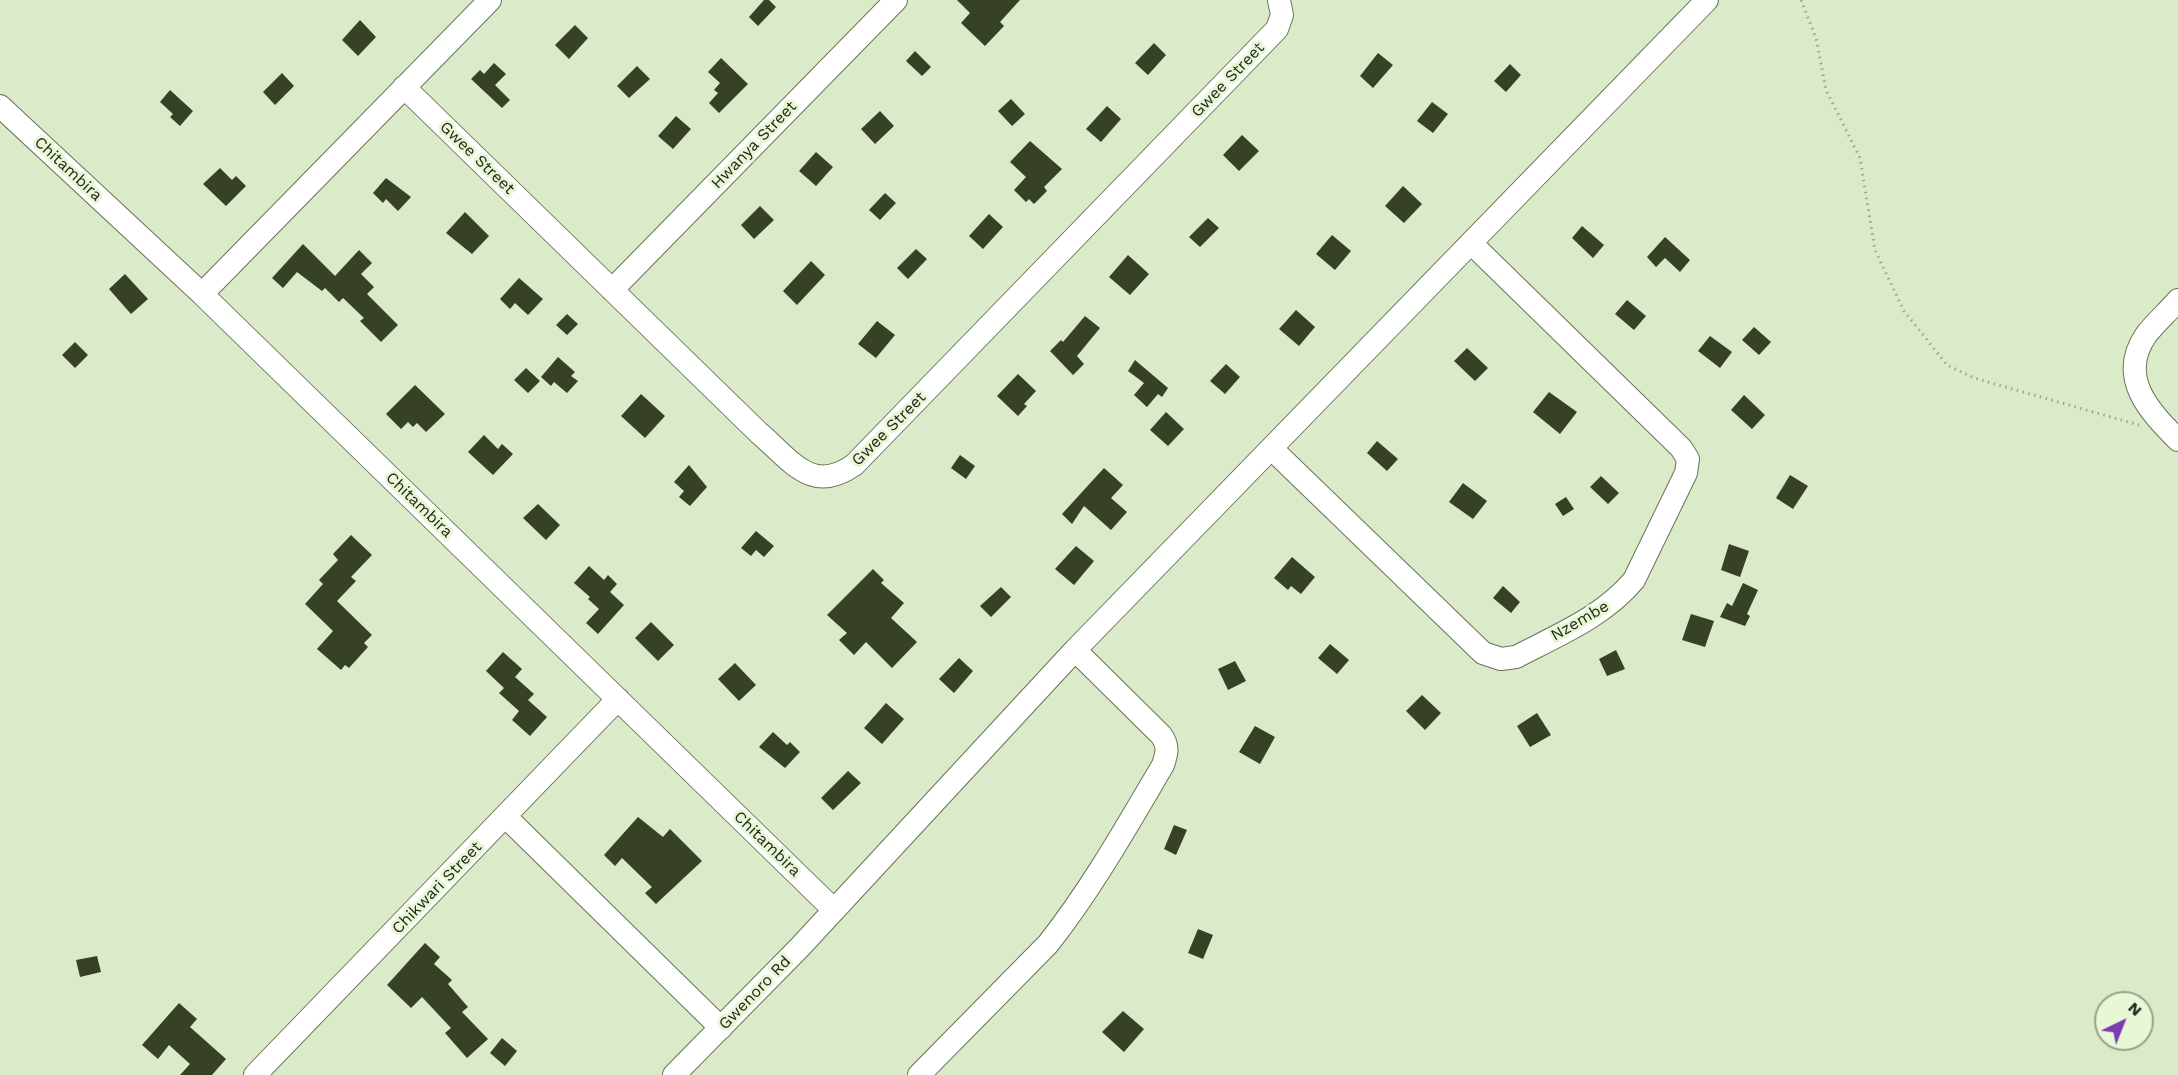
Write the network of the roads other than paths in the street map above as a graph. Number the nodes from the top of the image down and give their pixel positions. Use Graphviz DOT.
graph roads {
  1 [pos="466,0"];
  2 [pos="490,0"];
  3 [pos="896,0"];
  4 [pos="1279,0"];
  5 [pos="1701,6"];
  6 [pos="466,25"];
  7 [pos="404,87"];
  8 [pos="0,106"];
  9 [pos="1472,243"];
  10 [pos="612,290"];
  11 [pos="202,294"];
  12 [pos="2178,300"];
  13 [pos="2171,434"];
  14 [pos="1273,450"];
  15 [pos="1075,650"];
  16 [pos="618,699"];
  17 [pos="506,817"];
  18 [pos="833,909"];
  19 [pos="721,1028"];
  20 [pos="255,1075"];
  21 [pos="674,1075"];
  22 [pos="919,1075"];
  1 -- 6 [label="street"];
  2 -- 6 [label="street"];
  3 -- 10 [label="street, Hwanya Street"];
  4 -- 10 [label="street, Gwee Street"];
  5 -- 9 [label="street, Gwenoro Rd"];
  6 -- 7 [label="street"];
  7 -- 10 [label="street, Gwee Street"];
  7 -- 11 [label="street"];
  8 -- 11 [label="street, Chitambira"];
  9 -- 14 [label="street, Gwenoro Rd"];
  9 -- 14 [label="street, Nzembe"];
  11 -- 16 [label="street, Chitambira"];
  12 -- 13 [label="street"];
  14 -- 15 [label="street, Gwenoro Rd"];
  15 -- 18 [label="street, Gwenoro Rd"];
  15 -- 22 [label="street"];
  16 -- 17 [label="street, Chikwari Street"];
  16 -- 18 [label="street, Chitambira"];
  17 -- 19 [label="street"];
  17 -- 20 [label="street, Chikwari Street"];
  18 -- 19 [label="street, Gwenoro Rd"];
  19 -- 21 [label="street, Gwenoro Rd"];
}
